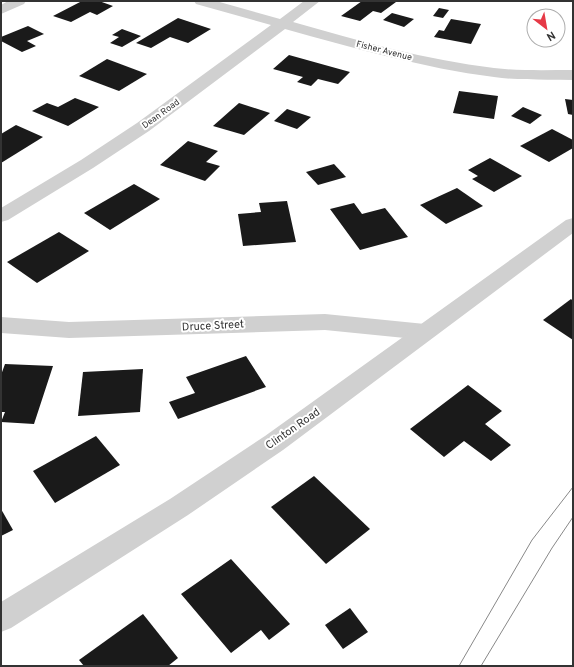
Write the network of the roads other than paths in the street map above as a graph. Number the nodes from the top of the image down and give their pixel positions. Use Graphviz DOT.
graph roads {
  1 [pos="19,1"];
  2 [pos="201,1"];
  3 [pos="313,1"];
  4 [pos="1,10"];
  5 [pos="283,24"];
  6 [pos="573,75"];
  7 [pos="1,216"];
  8 [pos="573,224"];
  9 [pos="1,326"];
  10 [pos="425,332"];
  11 [pos="1,618"];
  1 -- 4 [label="street"];
  2 -- 5 [label="street, Fisher Avenue"];
  3 -- 5 [label="street, Dean Road"];
  5 -- 6 [label="street, Fisher Avenue"];
  5 -- 7 [label="street, Dean Road"];
  8 -- 10 [label="street, Clinton Road"];
  9 -- 10 [label="street, Druce Street"];
  10 -- 11 [label="street, Clinton Road"];
}
